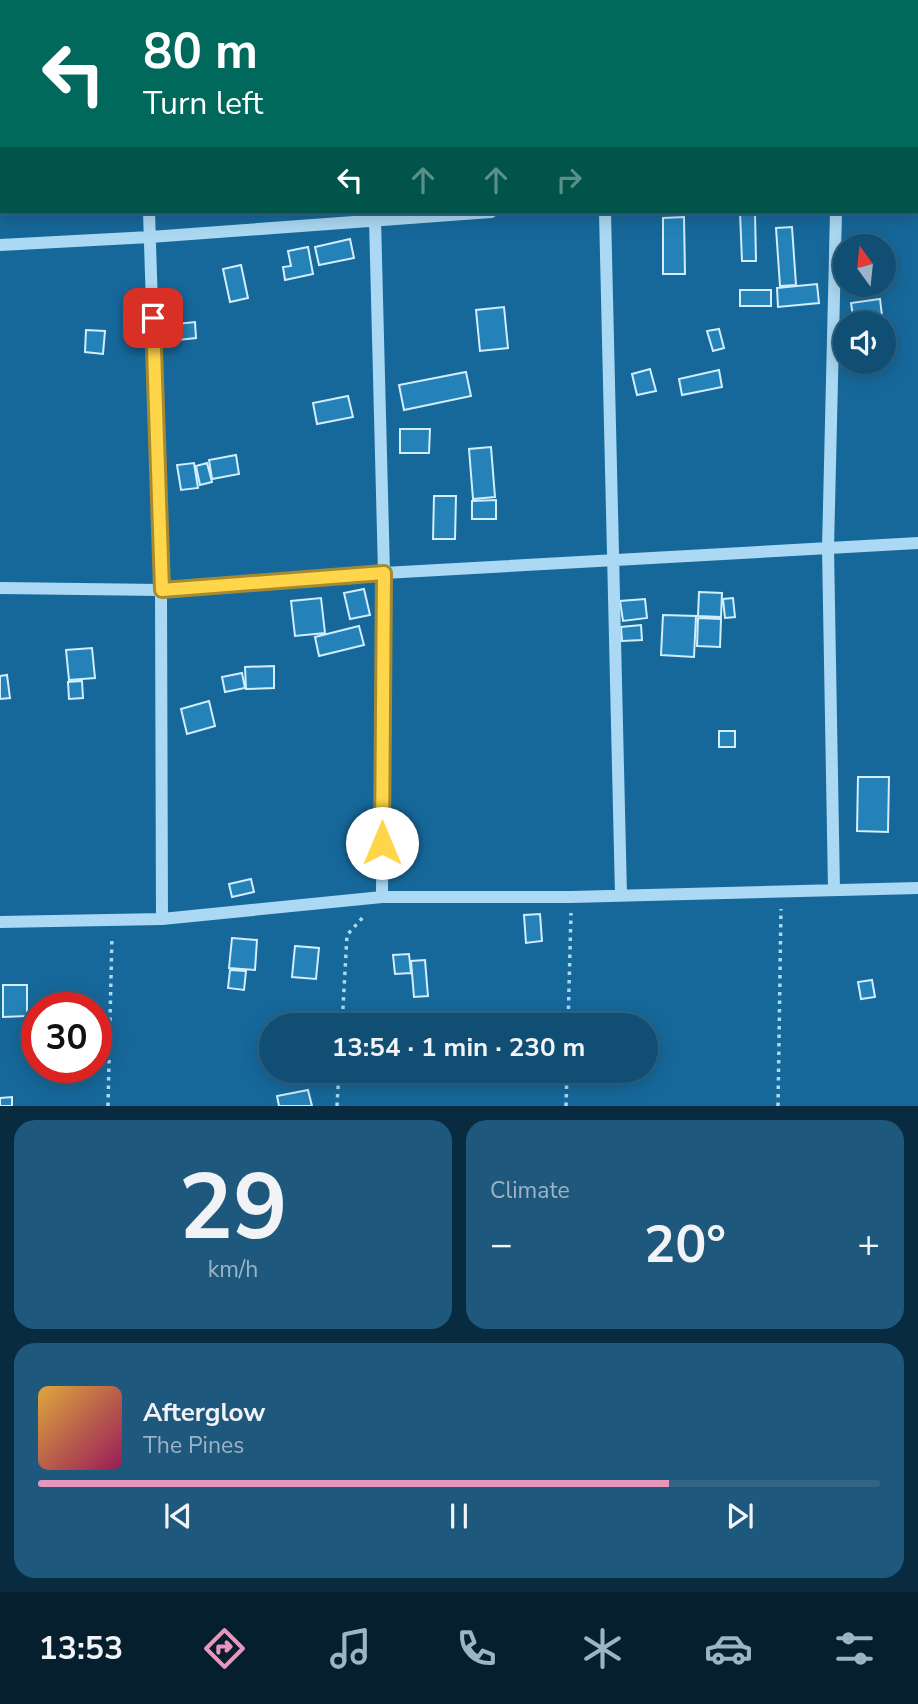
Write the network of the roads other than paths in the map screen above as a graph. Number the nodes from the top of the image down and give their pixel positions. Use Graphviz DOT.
graph roads {
  1 [pos="149,214"];
  2 [pos="458,214"];
  3 [pos="605,214"];
  4 [pos="836,214"];
  5 [pos="375,219"];
  6 [pos="150,237"];
  7 [pos="0,245"];
  8 [pos="918,543"];
  9 [pos="828,548"];
  10 [pos="612,561"];
  11 [pos="384,573"];
  12 [pos="0,588"];
  13 [pos="162,590"];
  14 [pos="918,888"];
  15 [pos="834,890"];
  16 [pos="621,895"];
  17 [pos="382,897"];
  18 [pos="162,919"];
  19 [pos="0,922"];
  1 -- 6 [label="street"];
  2 -- 5 [label="street"];
  3 -- 10 [label="street"];
  4 -- 9 [label="street"];
  5 -- 6 [label="street"];
  5 -- 11 [label="street"];
  6 -- 7 [label="street"];
  6 -- 13 [label="street"];
  8 -- 9 [label="street"];
  9 -- 10 [label="street"];
  9 -- 15 [label="street"];
  10 -- 11 [label="street"];
  10 -- 16 [label="street"];
  11 -- 13 [label="street"];
  11 -- 17 [label="street"];
  12 -- 13 [label="street"];
  13 -- 18 [label="street"];
  14 -- 15 [label="street"];
  15 -- 16 [label="street"];
  16 -- 17 [label="street"];
  17 -- 18 [label="street"];
  18 -- 19 [label="street"];
}
